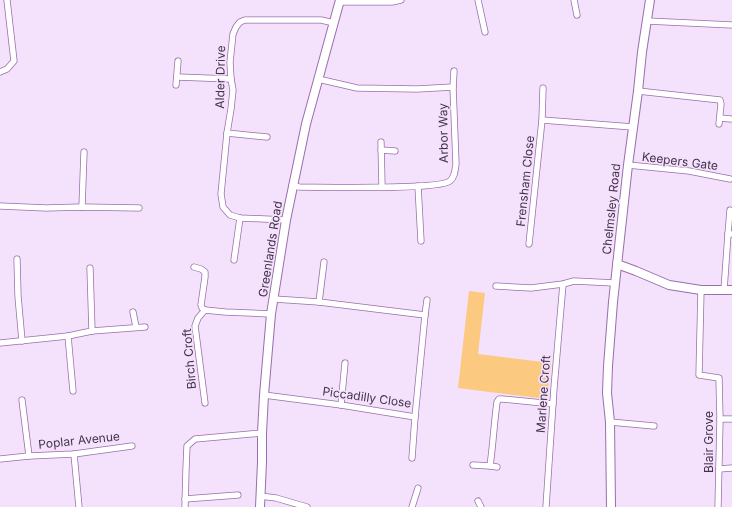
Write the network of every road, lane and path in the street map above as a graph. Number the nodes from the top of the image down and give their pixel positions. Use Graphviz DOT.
graph roads {
  1 [pos="7,0"];
  2 [pos="401,0"];
  3 [pos="478,0"];
  4 [pos="574,0"];
  5 [pos="650,0"];
  6 [pos="340,1"];
  7 [pos="576,15"];
  8 [pos="647,21"];
  9 [pos="334,23"];
  10 [pos="732,25"];
  11 [pos="485,32"];
  12 [pos="178,61"];
  13 [pos="454,71"];
  14 [pos="0,72"];
  15 [pos="177,77"];
  16 [pos="231,78"];
  17 [pos="318,79"];
  18 [pos="176,86"];
  19 [pos="453,87"];
  20 [pos="543,88"];
  21 [pos="638,90"];
  22 [pos="731,119"];
  23 [pos="542,120"];
  24 [pos="633,127"];
  25 [pos="227,133"];
  26 [pos="267,137"];
  27 [pos="381,142"];
  28 [pos="381,150"];
  29 [pos="395,150"];
  30 [pos="84,152"];
  31 [pos="628,165"];
  32 [pos="730,179"];
  33 [pos="292,185"];
  34 [pos="418,186"];
  35 [pos="382,187"];
  36 [pos="0,206"];
  37 [pos="82,207"];
  38 [pos="139,208"];
  39 [pos="730,210"];
  40 [pos="240,218"];
  41 [pos="286,220"];
  42 [pos="730,234"];
  43 [pos="421,242"];
  44 [pos="529,244"];
  45 [pos="17,259"];
  46 [pos="234,260"];
  47 [pos="324,262"];
  48 [pos="617,264"];
  49 [pos="194,267"];
  50 [pos="90,268"];
  51 [pos="615,283"];
  52 [pos="563,284"];
  53 [pos="496,286"];
  54 [pos="701,290"];
  55 [pos="728,290"];
  56 [pos="274,299"];
  57 [pos="427,300"];
  58 [pos="319,302"];
  59 [pos="205,310"];
  60 [pos="134,312"];
  61 [pos="271,314"];
  62 [pos="425,315"];
  63 [pos="145,326"];
  64 [pos="136,327"];
  65 [pos="92,331"];
  66 [pos="68,336"];
  67 [pos="22,341"];
  68 [pos="0,343"];
  69 [pos="345,363"];
  70 [pos="73,391"];
  71 [pos="264,396"];
  72 [pos="22,400"];
  73 [pos="205,403"];
  74 [pos="341,404"];
  75 [pos="553,404"];
  76 [pos="415,417"];
  77 [pos="720,419"];
  78 [pos="732,419"];
  79 [pos="610,422"];
  80 [pos="654,426"];
  81 [pos="262,433"];
  82 [pos="132,446"];
  83 [pos="74,454"];
  84 [pos="29,456"];
  85 [pos="412,458"];
  86 [pos="0,460"];
  87 [pos="473,465"];
  88 [pos="490,466"];
  89 [pos="497,467"];
  90 [pos="732,468"];
  91 [pos="719,469"];
  92 [pos="418,488"];
  93 [pos="238,495"];
  94 [pos="260,496"];
  95 [pos="185,499"];
  96 [pos="478,501"];
  97 [pos="79,507"];
  98 [pos="185,507"];
  99 [pos="260,507"];
  100 [pos="307,507"];
  101 [pos="412,507"];
  102 [pos="482,507"];
  103 [pos="546,507"];
  104 [pos="611,507"];
  105 [pos="718,507"];
  1 -- 14 [label="street"];
  2 -- 6 [label="street"];
  3 -- 11 [label="street"];
  4 -- 7 [label="street"];
  5 -- 8 [label="street, Chelmsley Road"];
  6 -- 9 [label="street, Greenlands Road"];
  8 -- 10 [label="street"];
  8 -- 21 [label="street, Chelmsley Road"];
  9 -- 16 [label="street, Alder Drive"];
  9 -- 17 [label="street, Greenlands Road"];
  12 -- 15 [label="street"];
  13 -- 19 [label="street, Arbor Way"];
  15 -- 16 [label="street"];
  15 -- 18 [label="street"];
  16 -- 25 [label="street, Alder Drive"];
  17 -- 19 [label="street, Arbor Way"];
  17 -- 33 [label="street, Greenlands Road"];
  19 -- 34 [label="street, Arbor Way"];
  20 -- 23 [label="street, Frensham Close"];
  21 -- 22 [label="street"];
  21 -- 24 [label="street, Chelmsley Road"];
  23 -- 24 [label="street, Frensham Close"];
  23 -- 44 [label="street, Frensham Close"];
  24 -- 31 [label="street, Chelmsley Road"];
  25 -- 26 [label="street"];
  25 -- 40 [label="street, Alder Drive"];
  27 -- 28 [label="street"];
  28 -- 29 [label="street"];
  28 -- 35 [label="street"];
  30 -- 37 [label="street"];
  31 -- 32 [label="street, Keepers Gate"];
  31 -- 48 [label="street, Chelmsley Road"];
  33 -- 35 [label="street, Arbor Way"];
  33 -- 41 [label="street, Greenlands Road"];
  34 -- 35 [label="street, Arbor Way"];
  34 -- 43 [label="street"];
  36 -- 37 [label="street"];
  37 -- 38 [label="street"];
  39 -- 42 [label="street"];
  40 -- 41 [label="street, Alder Drive"];
  40 -- 46 [label="street"];
  41 -- 56 [label="street, Greenlands Road"];
  42 -- 55 [label="street"];
  45 -- 67 [label="street"];
  47 -- 58 [label="street"];
  48 -- 51 [label="street, Chelmsley Road"];
  48 -- 54 [label="street"];
  49 -- 59 [label="street"];
  50 -- 65 [label="street"];
  51 -- 52 [label="street"];
  51 -- 79 [label="street, Chelmsley Road"];
  52 -- 53 [label="street"];
  52 -- 75 [label="street, Marlene Croft"];
  54 -- 55 [label="street"];
  54 -- 77 [label="street, Blair Grove"];
  56 -- 58 [label="street"];
  56 -- 61 [label="street, Greenlands Road"];
  57 -- 62 [label="street, Piccadilly Close"];
  58 -- 62 [label="street"];
  59 -- 61 [label="street"];
  59 -- 73 [label="street, Birch Croft"];
  60 -- 64 [label="street"];
  61 -- 71 [label="street, Greenlands Road"];
  62 -- 76 [label="street, Piccadilly Close"];
  63 -- 64 [label="street"];
  64 -- 65 [label="street"];
  65 -- 66 [label="street"];
  66 -- 67 [label="street"];
  66 -- 70 [label="street"];
  67 -- 68 [label="street"];
  69 -- 74 [label="street"];
  71 -- 74 [label="street, Piccadilly Close"];
  71 -- 81 [label="street, Greenlands Road"];
  72 -- 84 [label="street, Poplar Avenue"];
  74 -- 76 [label="street, Piccadilly Close"];
  75 -- 88 [label="street"];
  75 -- 103 [label="street, Marlene Croft"];
  76 -- 85 [label="street"];
  77 -- 78 [label="street"];
  77 -- 91 [label="street, Blair Grove"];
  79 -- 80 [label="street"];
  79 -- 104 [label="street, Chelmsley Road"];
  81 -- 94 [label="street, Greenlands Road"];
  81 -- 95 [label="street"];
  82 -- 83 [label="street, Poplar Avenue"];
  83 -- 84 [label="street, Poplar Avenue"];
  83 -- 97 [label="street"];
  84 -- 86 [label="street, Poplar Avenue"];
  87 -- 88 [label="street"];
  88 -- 89 [label="street"];
  90 -- 91 [label="street"];
  91 -- 105 [label="street, Blair Grove"];
  92 -- 101 [label="street"];
  93 -- 95 [label="street"];
  94 -- 99 [label="street, Greenlands Road"];
  94 -- 100 [label="street"];
  95 -- 98 [label="street"];
  96 -- 102 [label="street"];
}
